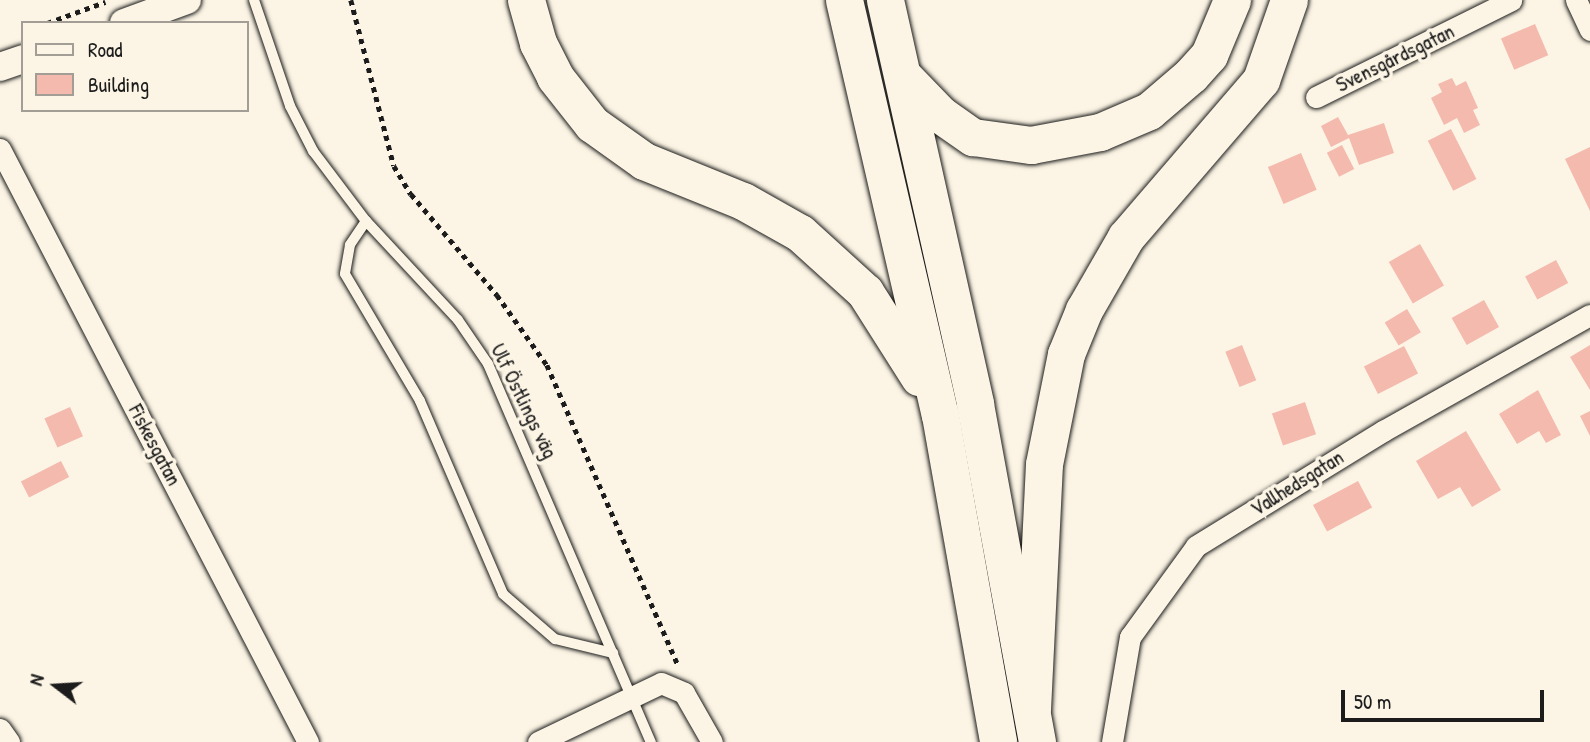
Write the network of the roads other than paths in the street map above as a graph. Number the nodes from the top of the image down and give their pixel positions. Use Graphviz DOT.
graph roads {
  1 [pos="187,0"];
  2 [pos="254,0"];
  3 [pos="526,0"];
  4 [pos="844,0"];
  5 [pos="885,0"];
  6 [pos="1232,0"];
  7 [pos="1289,0"];
  8 [pos="1511,0"];
  9 [pos="1576,0"];
  10 [pos="129,21"];
  11 [pos="1590,30"];
  12 [pos="21,60"];
  13 [pos="0,67"];
  14 [pos="905,78"];
  15 [pos="1316,97"];
  16 [pos="0,149"];
  17 [pos="366,221"];
  18 [pos="1590,315"];
  19 [pos="940,415"];
  20 [pos="613,653"];
  21 [pos="631,696"];
  22 [pos="1035,726"];
  23 [pos="0,729"];
  24 [pos="9,742"];
  25 [pos="308,742"];
  26 [pos="538,742"];
  27 [pos="651,742"];
  28 [pos="712,742"];
  29 [pos="998,742"];
  30 [pos="1112,742"];
  1 -- 10 [label="street"];
  2 -- 17 [label="lane, Ulf Östlings väg"];
  3 -- 19 [label="highway"];
  4 -- 19 [label="highway"];
  5 -- 14 [label="highway"];
  6 -- 14 [label="highway"];
  7 -- 22 [label="highway"];
  8 -- 15 [label="street, Svensgårdsgatan"];
  9 -- 11 [label="street"];
  12 -- 13 [label="street"];
  14 -- 22 [label="highway"];
  16 -- 25 [label="street, Fiskesgatan"];
  17 -- 20 [label="lane, Ulf Östlings väg"];
  17 -- 20 [label="lane"];
  18 -- 30 [label="street, Vallhedsgatan"];
  19 -- 29 [label="highway"];
  20 -- 21 [label="lane, Ulf Östlings väg"];
  21 -- 26 [label="street"];
  21 -- 27 [label="lane, Ulf Östlings väg"];
  21 -- 28 [label="street"];
  23 -- 24 [label="street"];
}
